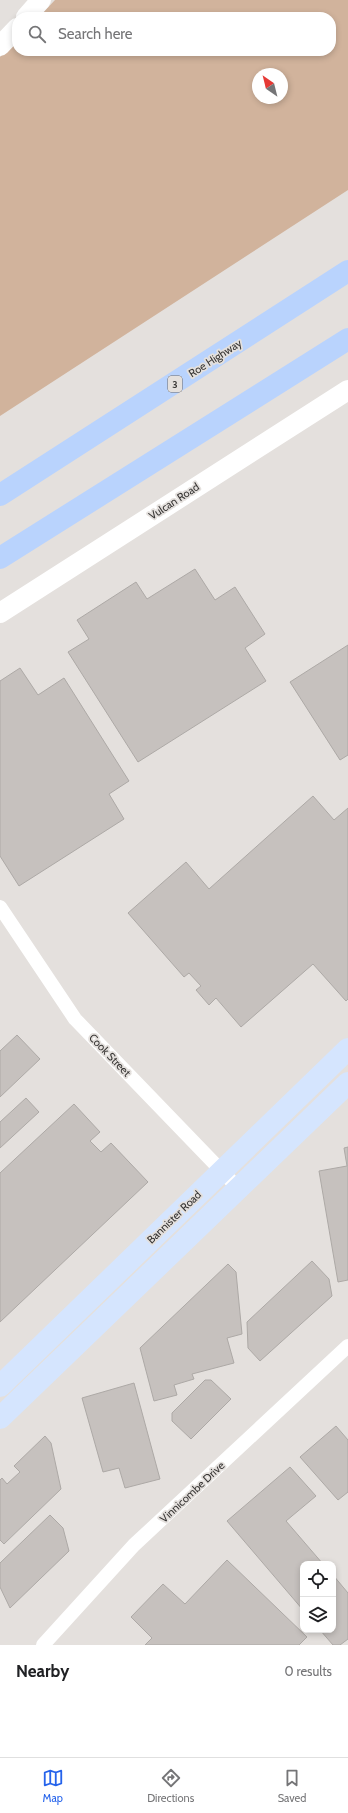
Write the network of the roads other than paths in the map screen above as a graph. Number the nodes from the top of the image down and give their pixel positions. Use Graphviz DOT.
graph roads {
  1 [pos="42,0"];
  2 [pos="31,12"];
  3 [pos="12,33"];
  4 [pos="0,46"];
  5 [pos="348,271"];
  6 [pos="348,339"];
  7 [pos="348,390"];
  8 [pos="0,495"];
  9 [pos="0,558"];
  10 [pos="0,613"];
  11 [pos="0,907"];
  12 [pos="348,1049"];
  13 [pos="348,1083"];
  14 [pos="222,1171"];
  15 [pos="239,1189"];
  16 [pos="348,1346"];
  17 [pos="0,1386"];
  18 [pos="0,1418"];
  19 [pos="43,1645"];
  1 -- 2 [label="street"];
  3 -- 4 [label="street"];
  5 -- 8 [label="highway, Roe Highway / 3"];
  6 -- 9 [label="highway"];
  7 -- 10 [label="street, Vulcan Road"];
  11 -- 14 [label="street, Cook Street"];
  12 -- 14 [label="main road, Bannister Road"];
  13 -- 15 [label="main road"];
  14 -- 15 [label="street, Cook Street"];
  14 -- 17 [label="main road, Bannister Road"];
  15 -- 18 [label="main road"];
  16 -- 19 [label="street, Vinnicombe Drive"];
}
